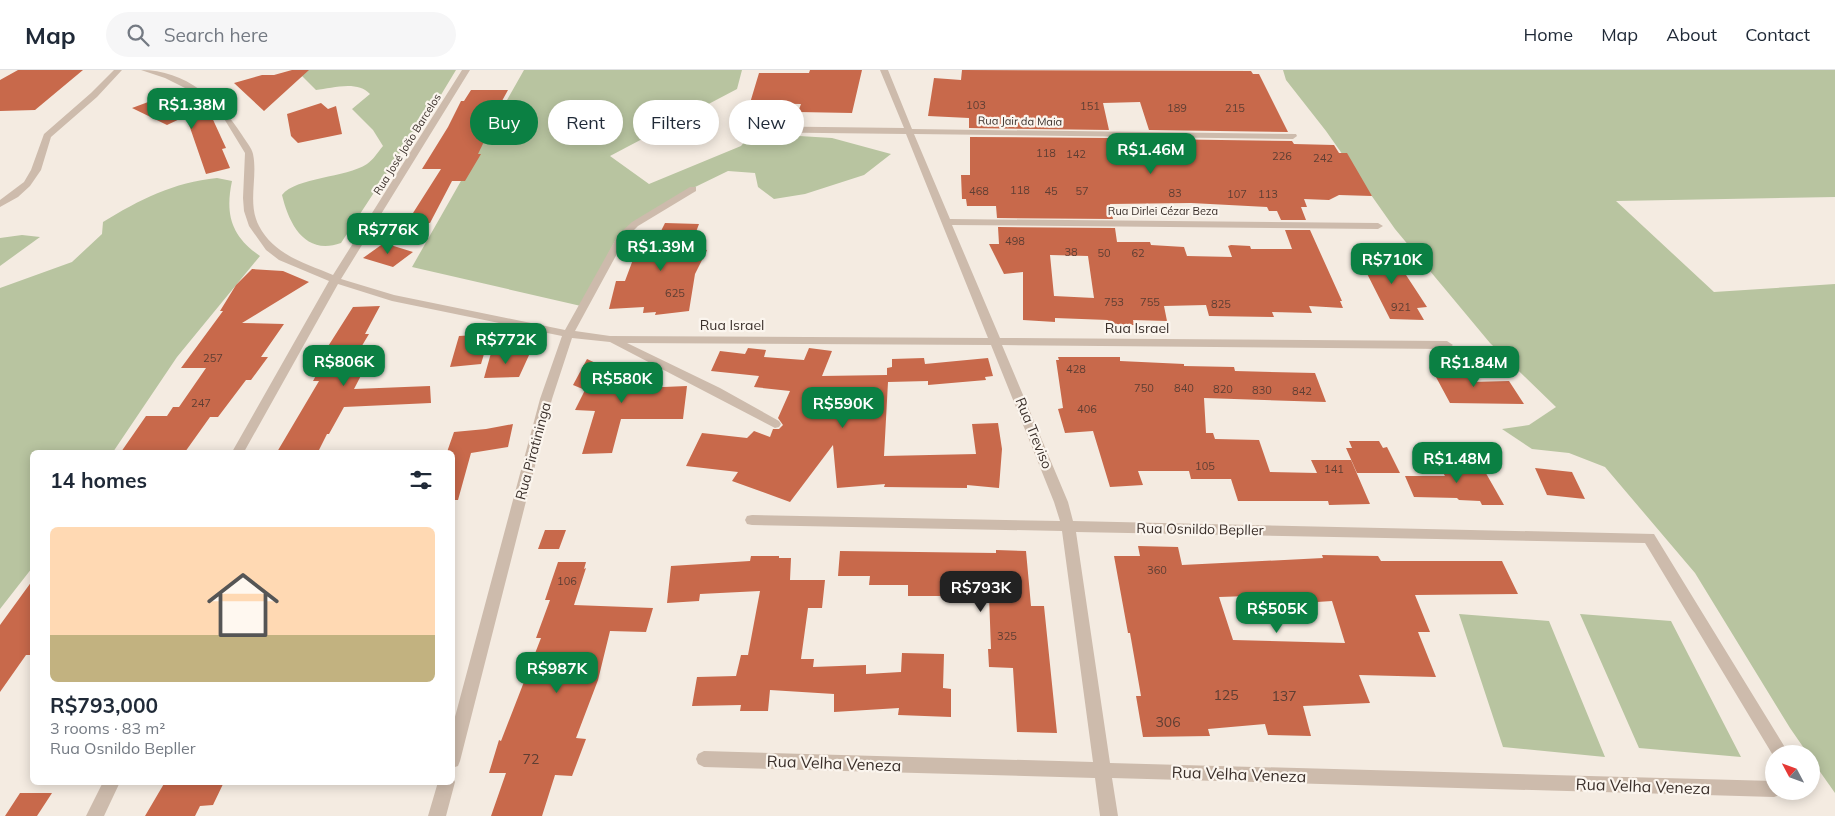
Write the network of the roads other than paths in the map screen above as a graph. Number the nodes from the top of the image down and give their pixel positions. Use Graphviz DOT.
graph roads {
  1 [pos="118,70"];
  2 [pos="145,70"];
  3 [pos="466,70"];
  4 [pos="884,70"];
  5 [pos="804,130"];
  6 [pos="909,131"];
  7 [pos="1294,136"];
  8 [pos="693,190"];
  9 [pos="0,204"];
  10 [pos="948,222"];
  11 [pos="1378,226"];
  12 [pos="335,280"];
  13 [pos="568,334"];
  14 [pos="610,339"];
  15 [pos="998,342"];
  16 [pos="1447,345"];
  17 [pos="774,424"];
  18 [pos="239,450"];
  19 [pos="752,520"];
  20 [pos="1068,526"];
  21 [pos="1775,745"];
  22 [pos="455,749"];
  23 [pos="704,759"];
  24 [pos="1103,770"];
  25 [pos="110,785"];
  26 [pos="446,785"];
  27 [pos="1765,790"];
  28 [pos="95,816"];
  29 [pos="437,816"];
  30 [pos="1109,816"];
  1 -- 9 [label="street"];
  2 -- 12 [label="street, Rua Israel"];
  3 -- 12 [label="street, Rua José João Barcelos"];
  4 -- 6 [label="street, Rua Treviso"];
  5 -- 6 [label="street, Rua Jair da Maia"];
  6 -- 7 [label="street, Rua Jair da Maia"];
  6 -- 10 [label="street, Rua Treviso"];
  8 -- 13 [label="street, Rua Piratininga"];
  10 -- 11 [label="street, Rua Dirlei Cézar Beza"];
  10 -- 15 [label="street, Rua Treviso"];
  12 -- 13 [label="street, Rua Israel"];
  12 -- 18 [label="street, Rua José João Barcelos"];
  13 -- 14 [label="street, Rua Israel"];
  13 -- 22 [label="street, Rua Piratininga"];
  14 -- 15 [label="street, Rua Israel"];
  14 -- 17 [label="street"];
  15 -- 16 [label="street, Rua Israel"];
  15 -- 20 [label="street, Rua Treviso"];
  19 -- 20 [label="street, Rua Osnildo Bepller"];
  20 -- 21 [label="street, Rua Osnildo Bepller"];
  20 -- 24 [label="street, Rua Treviso"];
  23 -- 24 [label="street, Rua Velha Veneza"];
  24 -- 27 [label="street, Rua Velha Veneza"];
  24 -- 30 [label="street, Rua Treviso"];
  25 -- 28 [label="street"];
  26 -- 29 [label="street"];
}
